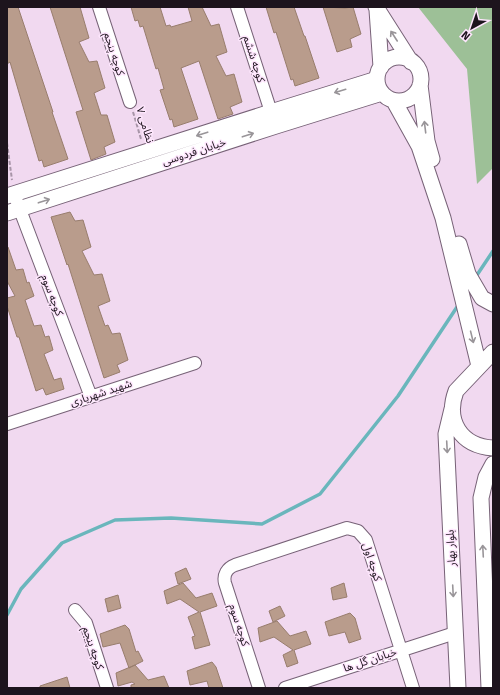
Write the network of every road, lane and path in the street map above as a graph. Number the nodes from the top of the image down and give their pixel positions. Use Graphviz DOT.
graph roads {
  1 [pos="99,7"];
  2 [pos="237,7"];
  3 [pos="377,8"];
  4 [pos="411,62"];
  5 [pos="383,85"];
  6 [pos="420,85"];
  7 [pos="130,102"];
  8 [pos="271,112"];
  9 [pos="7,143"];
  10 [pos="145,152"];
  11 [pos="10,195"];
  12 [pos="13,211"];
  13 [pos="493,304"];
  14 [pos="493,352"];
  15 [pos="195,363"];
  16 [pos="479,366"];
  17 [pos="91,397"];
  18 [pos="452,409"];
  19 [pos="7,424"];
  20 [pos="493,448"];
  21 [pos="493,464"];
  22 [pos="235,565"];
  23 [pos="75,610"];
  24 [pos="455,633"];
  25 [pos="401,650"];
  26 [pos="107,688"];
  27 [pos="259,688"];
  28 [pos="285,688"];
  29 [pos="412,688"];
  30 [pos="458,688"];
  31 [pos="489,688"];
  1 -- 7 [label="street, کوچه پنجم"];
  2 -- 8 [label="street, کوچه ششم"];
  4 -- 3 [label="street, one-way"];
  3 -- 5 [label="street"];
  4 -- 5 [label="street"];
  4 -- 6 [label="street"];
  5 -- 6 [label="street"];
  5 -- 8 [label="street, خیابان فردوسی, one-way"];
  12 -- 5 [label="street, خیابان فردوسی, one-way"];
  5 -- 16 [label="street, one-way"];
  13 -- 6 [label="street, one-way"];
  7 -- 10 [label="path, نظامی ۷"];
  8 -- 10 [label="street, خیابان فردوسی, one-way"];
  9 -- 11 [label="path"];
  10 -- 11 [label="street, خیابان فردوسی"];
  11 -- 12 [label="street, کوچه سوم"];
  12 -- 17 [label="street, کوچه سوم"];
  14 -- 16 [label="street, بلوار بهار"];
  15 -- 17 [label="street, شهید شهریاری"];
  16 -- 18 [label="street, بلوار بهار"];
  17 -- 19 [label="street, شهید شهریاری"];
  18 -- 20 [label="street"];
  18 -- 24 [label="street, بلوار بهار, one-way"];
  31 -- 21 [label="street, one-way"];
  22 -- 25 [label="street, کوچه اول"];
  22 -- 27 [label="street, کوچه سوم"];
  23 -- 26 [label="street, کوچه پنجم"];
  24 -- 25 [label="street, خیابان گل ها"];
  24 -- 30 [label="street, بلوار بهار"];
  25 -- 28 [label="street, خیابان گل ها"];
  25 -- 29 [label="street, کوچه اول"];
}
